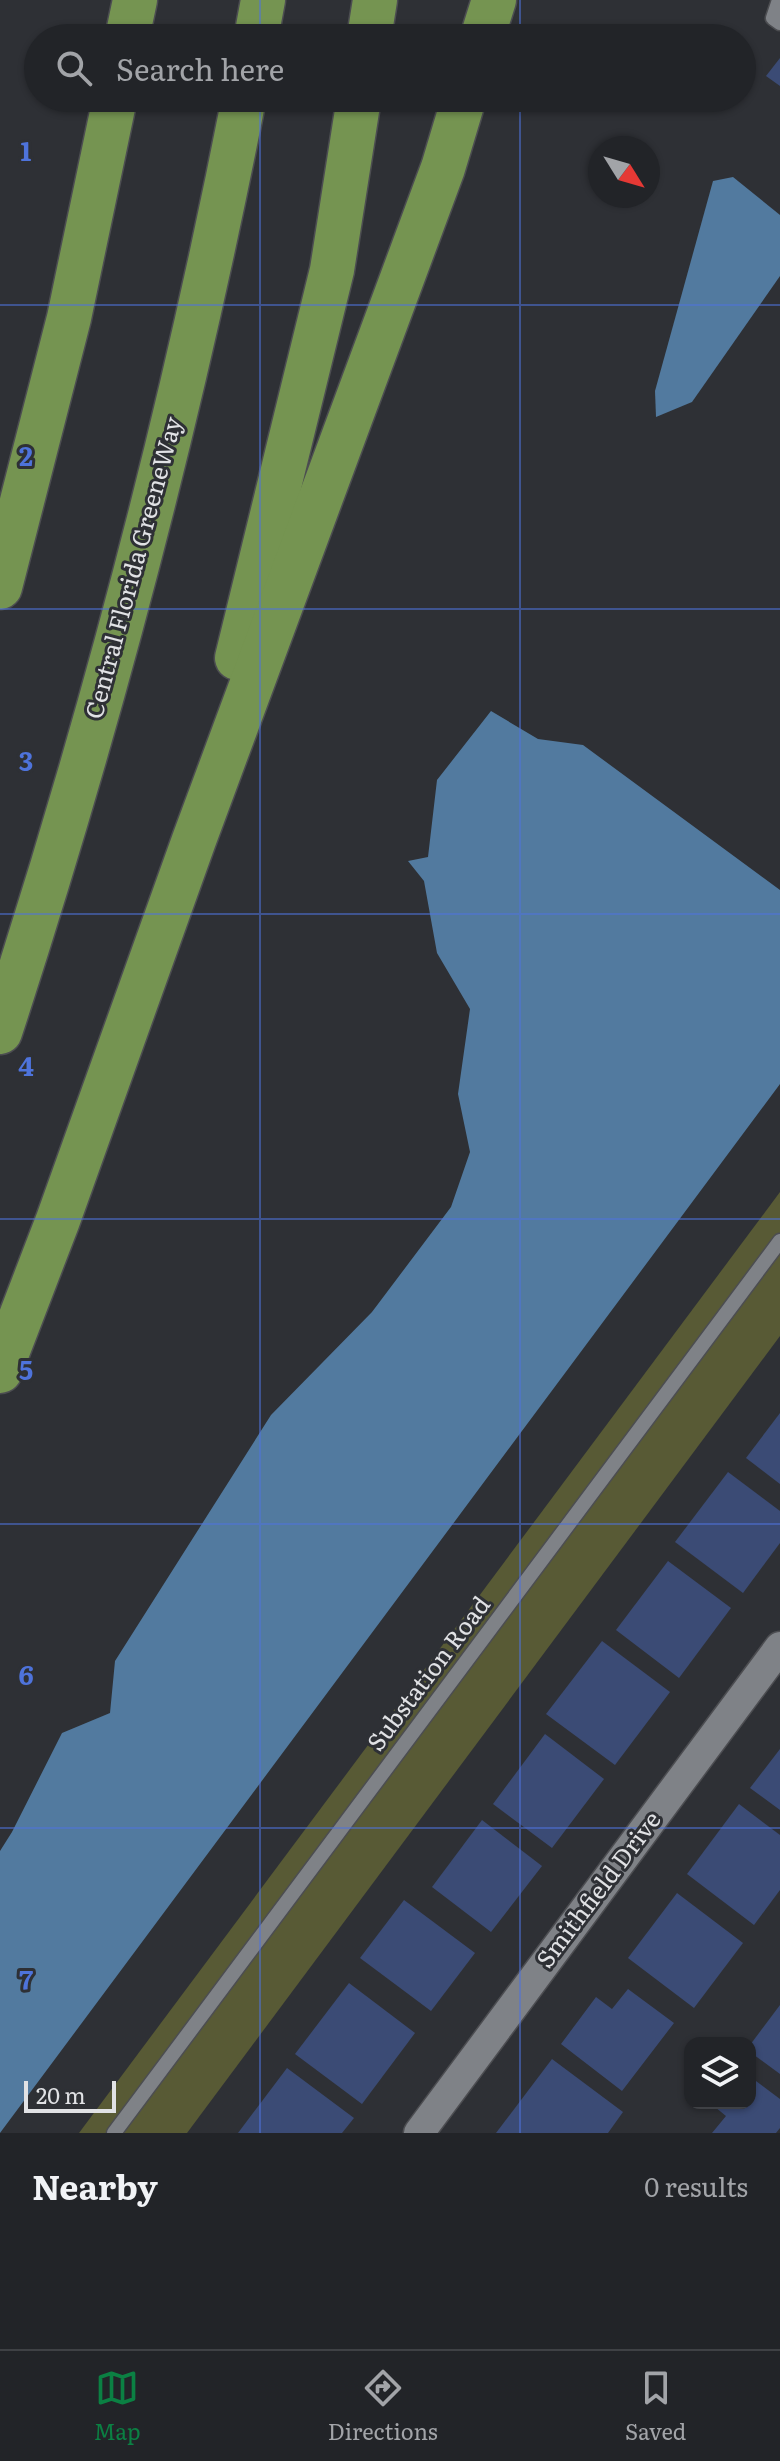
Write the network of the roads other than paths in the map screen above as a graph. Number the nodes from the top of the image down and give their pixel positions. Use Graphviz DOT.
graph roads {
  1 [pos="135,0"];
  2 [pos="263,0"];
  3 [pos="375,0"];
  4 [pos="494,0"];
  5 [pos="779,0"];
  6 [pos="780,23"];
  7 [pos="130,24"];
  8 [pos="259,24"];
  9 [pos="371,24"];
  10 [pos="486,24"];
  11 [pos="112,112"];
  12 [pos="241,112"];
  13 [pos="357,112"];
  14 [pos="460,112"];
  15 [pos="0,587"];
  16 [pos="194,840"];
  17 [pos="0,1032"];
  18 [pos="780,1241"];
  19 [pos="0,1371"];
  20 [pos="780,1647"];
  21 [pos="114,2133"];
  22 [pos="419,2133"];
  1 -- 7 [label="highway"];
  2 -- 8 [label="highway"];
  3 -- 9 [label="highway"];
  4 -- 10 [label="highway"];
  5 -- 6 [label="lane"];
  11 -- 15 [label="highway"];
  12 -- 17 [label="highway, Central Florida GreeneWay"];
  13 -- 16 [label="highway"];
  14 -- 16 [label="highway"];
  16 -- 19 [label="highway"];
  18 -- 21 [label="lane, Substation Road"];
  20 -- 22 [label="street, Smithfield Drive"];
}
